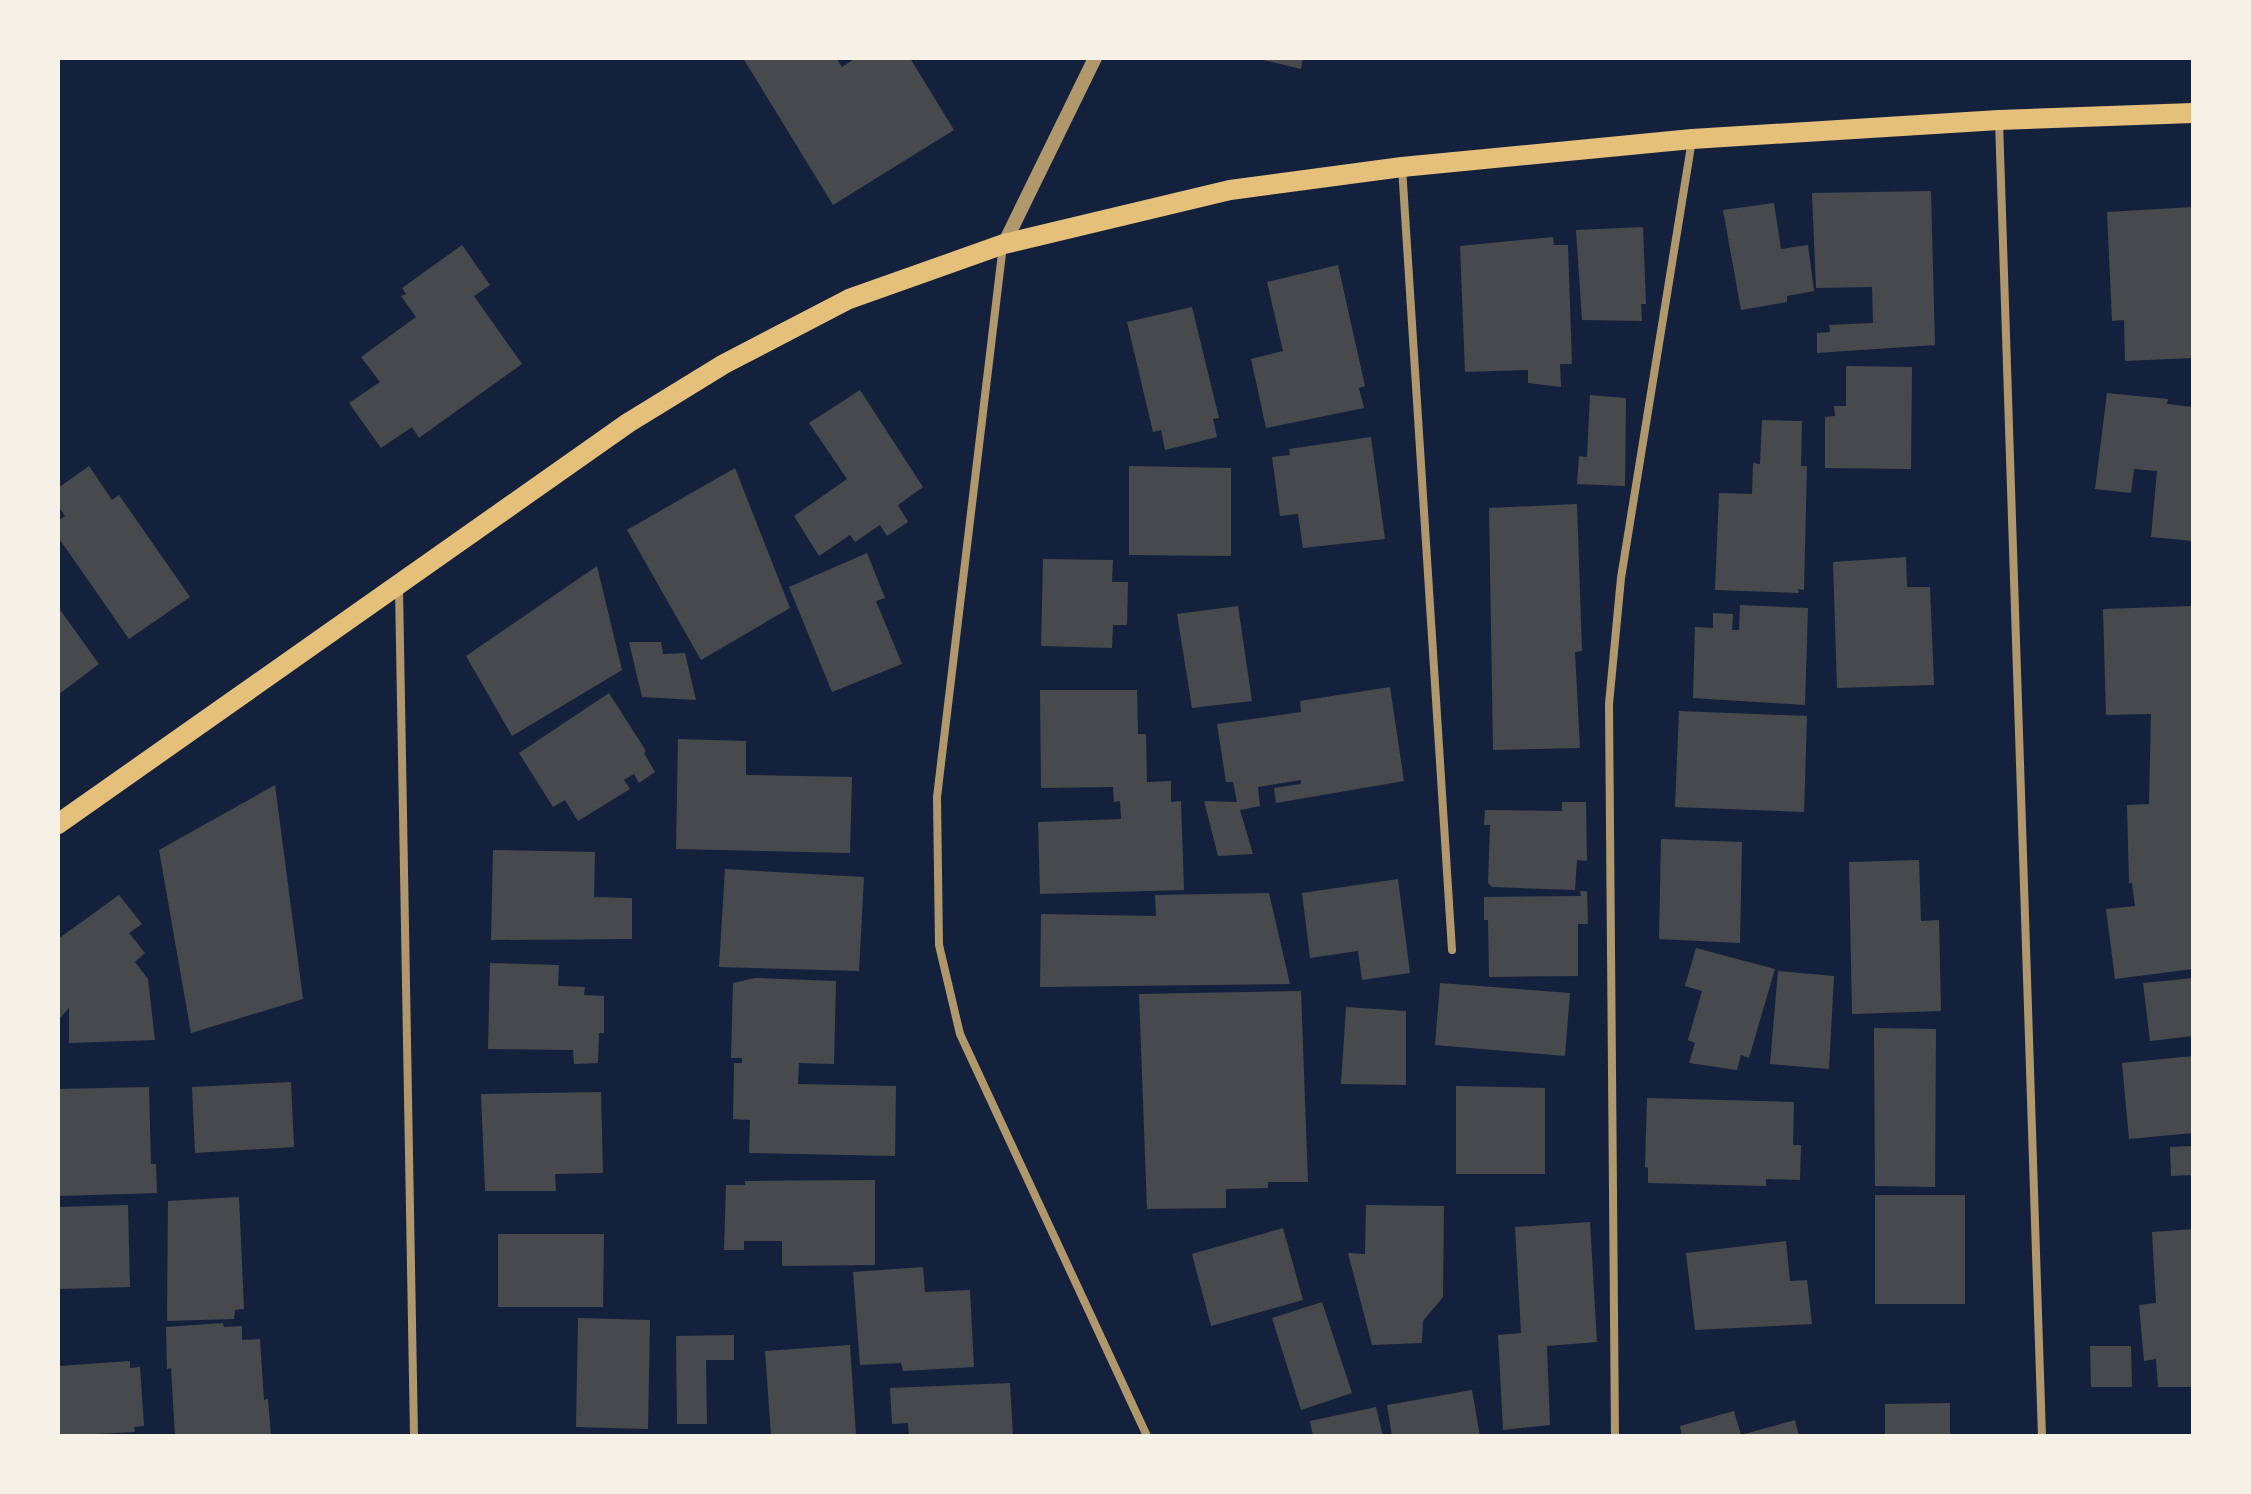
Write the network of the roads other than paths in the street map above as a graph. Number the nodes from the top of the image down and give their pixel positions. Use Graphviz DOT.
graph roads {
  1 [pos="1095,58"];
  2 [pos="2193,113"];
  3 [pos="1999,120"];
  4 [pos="1692,139"];
  5 [pos="1402,167"];
  6 [pos="1004,244"];
  7 [pos="398,584"];
  8 [pos="58,824"];
  9 [pos="1452,950"];
  10 [pos="414,1436"];
  11 [pos="1147,1436"];
  12 [pos="1615,1436"];
  13 [pos="2042,1436"];
  1 -- 6 [label="street"];
  2 -- 3 [label="main road"];
  3 -- 4 [label="main road"];
  3 -- 13 [label="street"];
  4 -- 5 [label="main road"];
  4 -- 12 [label="street"];
  5 -- 6 [label="main road"];
  5 -- 9 [label="street"];
  6 -- 7 [label="main road"];
  6 -- 11 [label="street"];
  7 -- 8 [label="main road"];
  7 -- 10 [label="street"];
}
